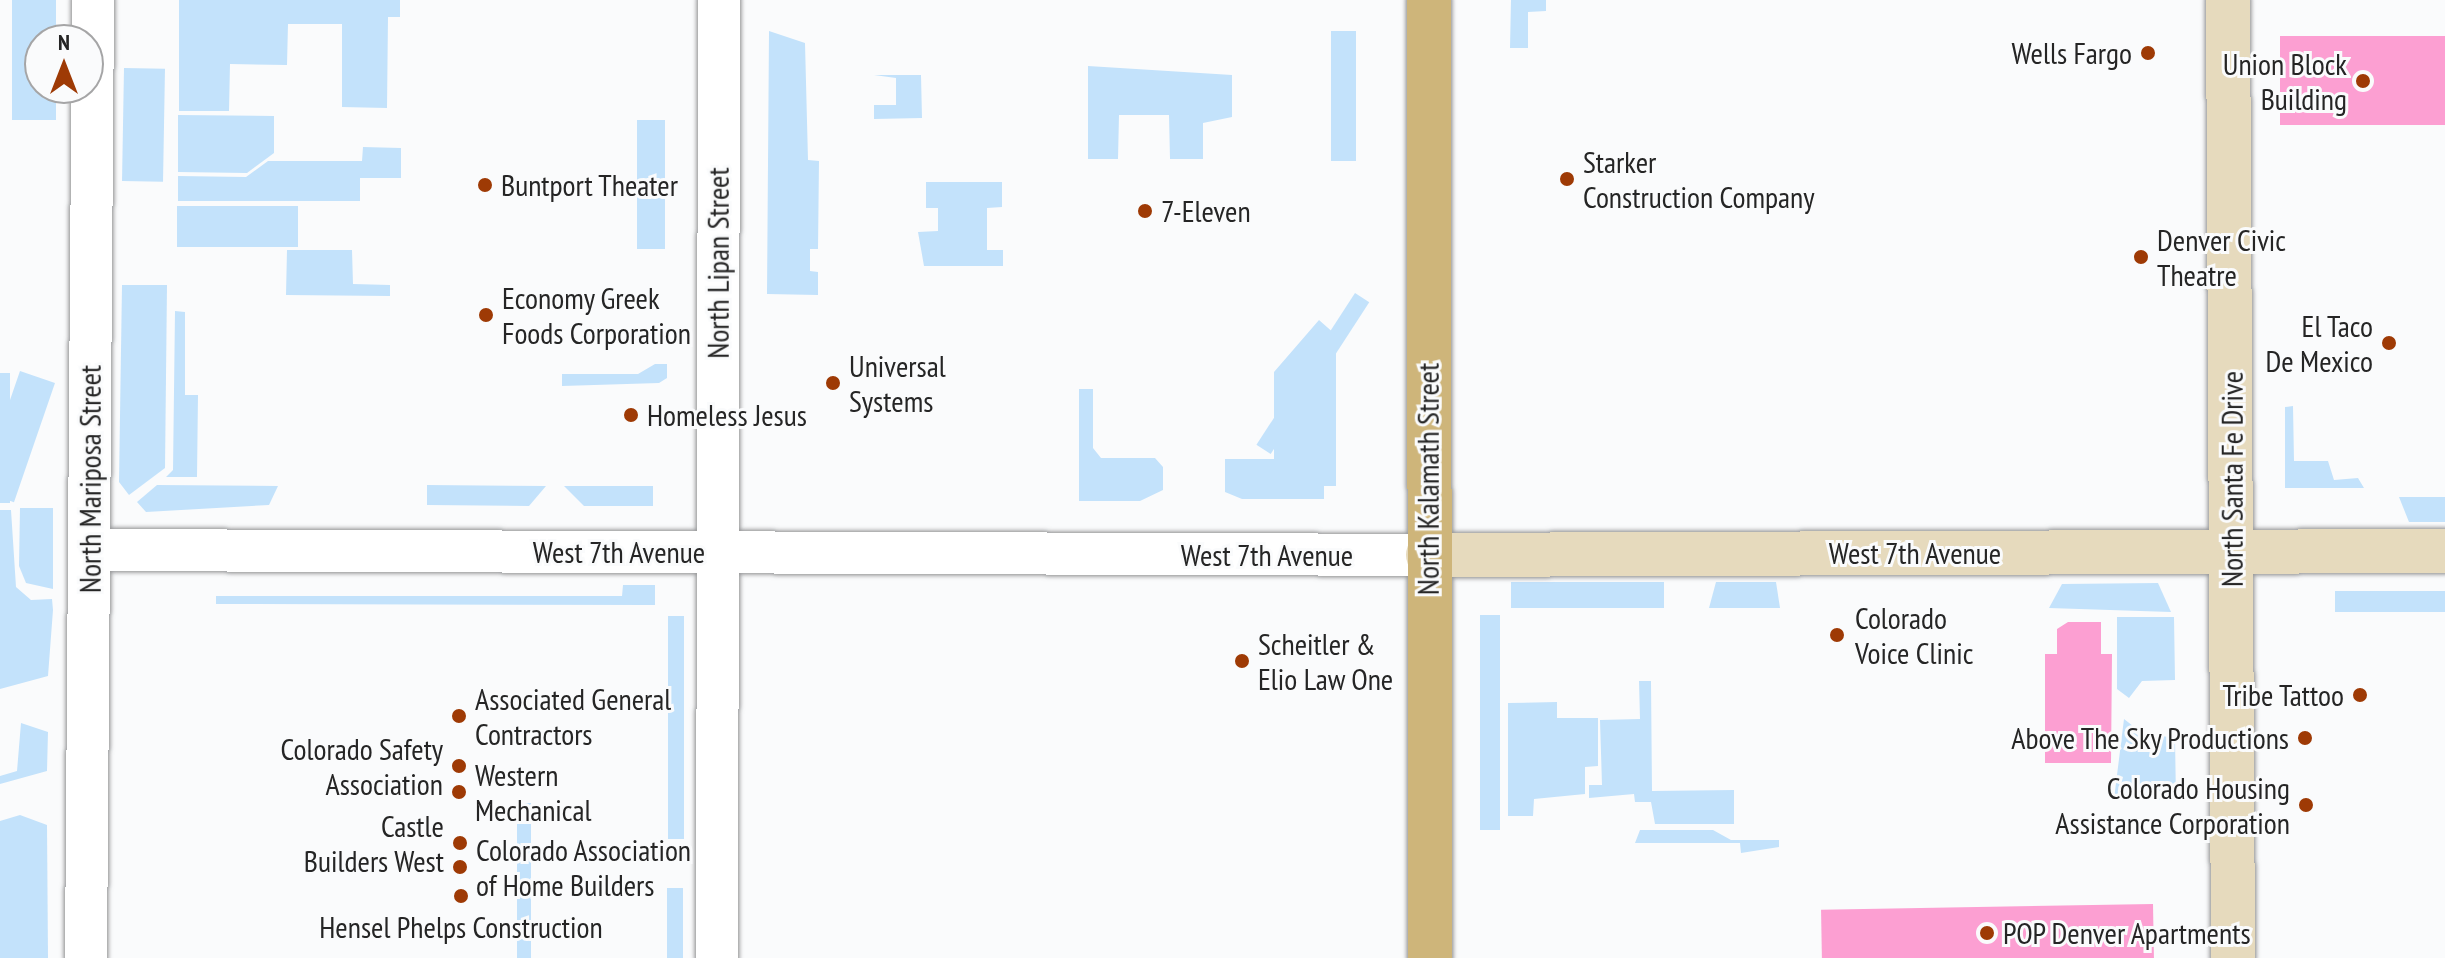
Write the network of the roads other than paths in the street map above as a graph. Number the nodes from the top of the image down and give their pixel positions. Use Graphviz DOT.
graph roads {
  1 [pos="93,0"];
  2 [pos="719,0"];
  3 [pos="1429,0"];
  4 [pos="2228,0"];
  5 [pos="89,550"];
  6 [pos="2445,551"];
  7 [pos="718,552"];
  8 [pos="2233,552"];
  9 [pos="1428,555"];
  10 [pos="86,958"];
  11 [pos="717,958"];
  12 [pos="1430,958"];
  13 [pos="2233,958"];
  1 -- 5 [label="street, North Mariposa Street"];
  2 -- 7 [label="street, North Lipan Street"];
  3 -- 9 [label="main road, North Kalamath Street"];
  4 -- 8 [label="street, North Santa Fe Drive"];
  5 -- 7 [label="street, West 7th Avenue"];
  5 -- 10 [label="street, North Mariposa Street"];
  6 -- 8 [label="street, West 7th Avenue"];
  7 -- 9 [label="street, West 7th Avenue"];
  7 -- 11 [label="street, North Lipan Street"];
  8 -- 9 [label="street, West 7th Avenue"];
  8 -- 13 [label="street, North Santa Fe Drive"];
  9 -- 12 [label="main road, North Kalamath Street"];
}
